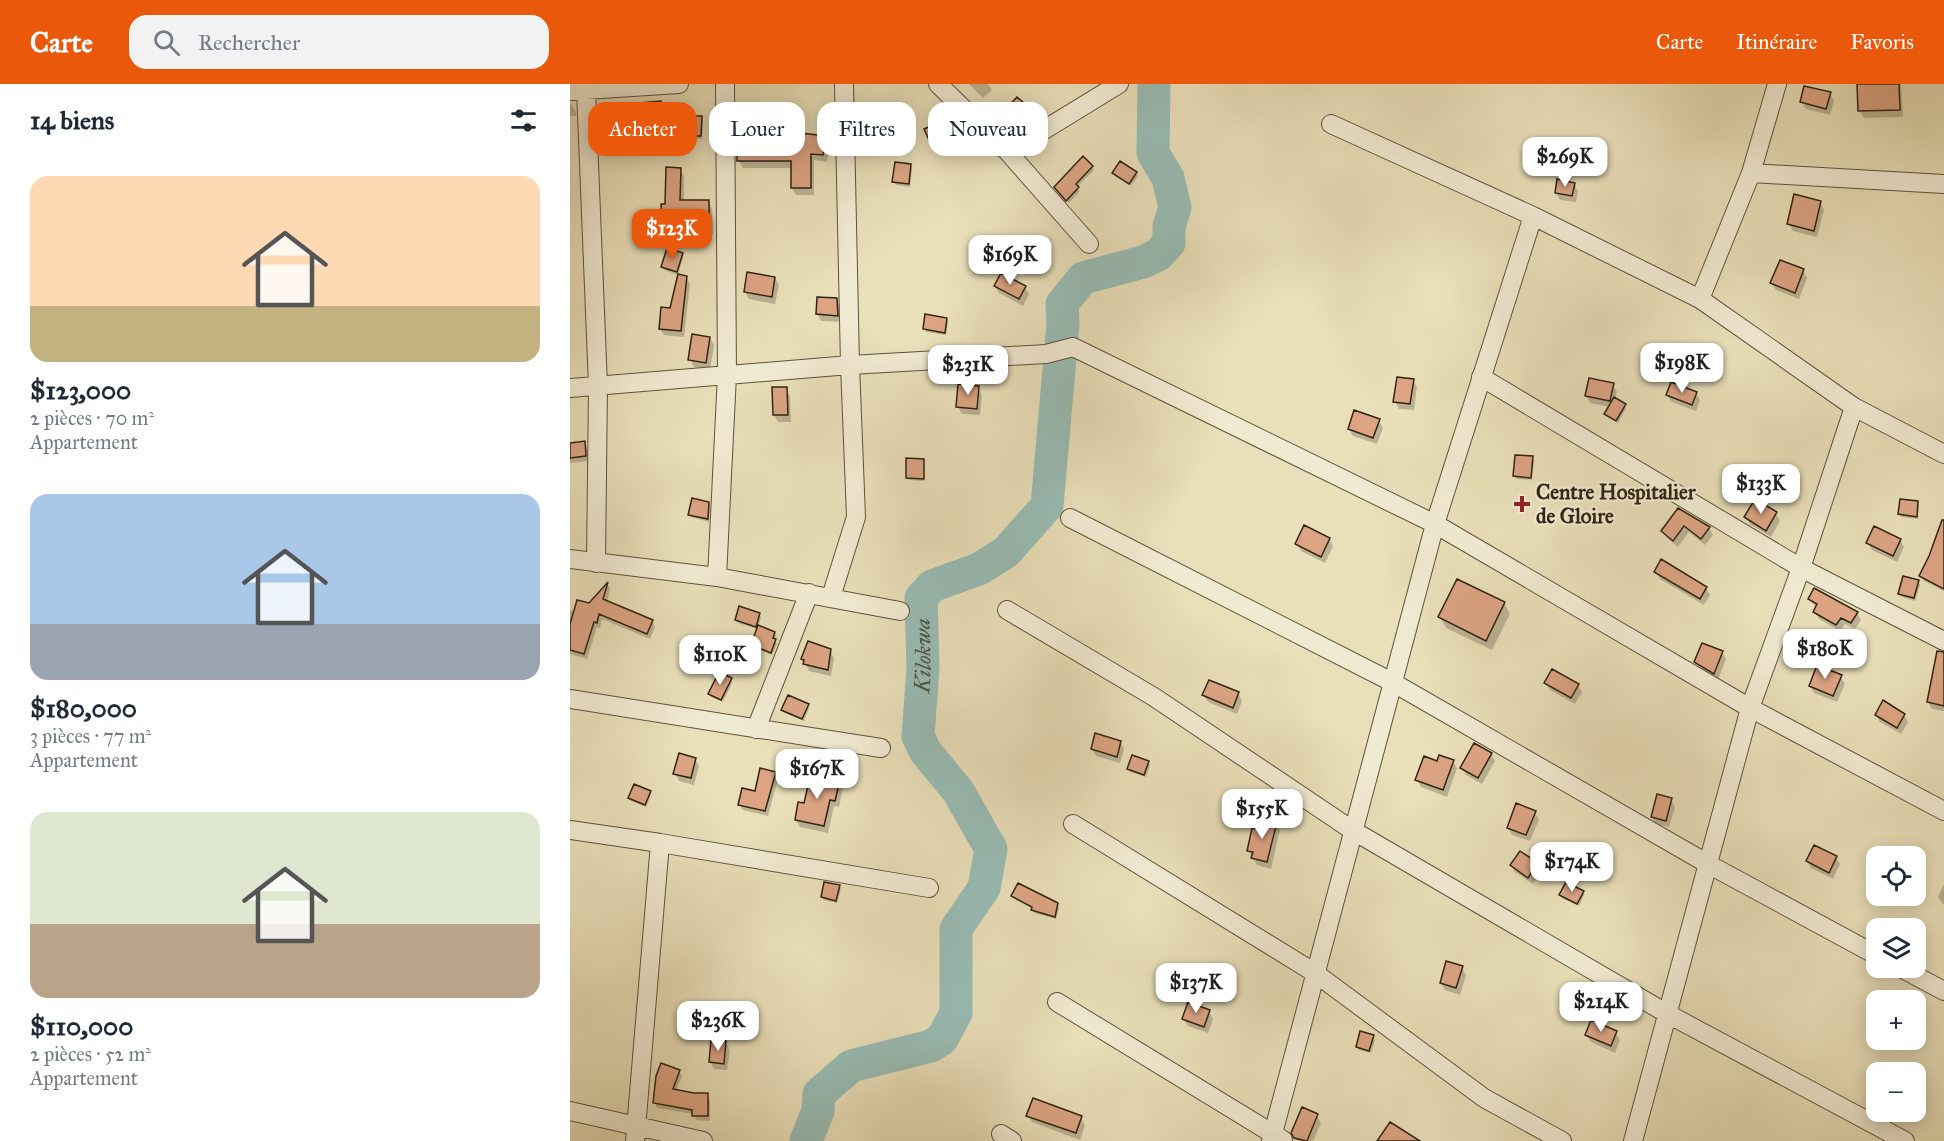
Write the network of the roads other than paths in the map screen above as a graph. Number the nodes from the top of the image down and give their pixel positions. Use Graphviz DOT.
graph roads {
  1 [pos="679,84"];
  2 [pos="725,84"];
  3 [pos="844,84"];
  4 [pos="938,84"];
  5 [pos="1119,84"];
  6 [pos="1777,84"];
  7 [pos="578,91"];
  8 [pos="957,102"];
  9 [pos="1331,124"];
  10 [pos="1048,127"];
  11 [pos="1012,156"];
  12 [pos="1751,173"];
  13 [pos="1944,184"];
  14 [pos="1533,216"];
  15 [pos="1089,244"];
  16 [pos="1700,299"];
  17 [pos="850,365"];
  18 [pos="727,375"];
  19 [pos="1481,377"];
  20 [pos="598,387"];
  21 [pos="570,388"];
  22 [pos="1854,407"];
  23 [pos="1944,454"];
  24 [pos="1070,518"];
  25 [pos="1435,524"];
  26 [pos="570,560"];
  27 [pos="596,563"];
  28 [pos="1801,568"];
  29 [pos="717,577"];
  30 [pos="809,593"];
  31 [pos="831,597"];
  32 [pos="1007,610"];
  33 [pos="900,611"];
  34 [pos="1944,641"];
  35 [pos="1392,682"];
  36 [pos="570,699"];
  37 [pos="1750,708"];
  38 [pos="756,729"];
  39 [pos="881,748"];
  40 [pos="1944,811"];
  41 [pos="1073,824"];
  42 [pos="570,830"];
  43 [pos="1352,830"];
  44 [pos="660,843"];
  45 [pos="1708,864"];
  46 [pos="929,888"];
  47 [pos="1866,950"];
  48 [pos="1316,973"];
  49 [pos="1919,978"];
  50 [pos="1944,991"];
  51 [pos="1057,1002"];
  52 [pos="1666,1013"];
  53 [pos="570,1111"];
  54 [pos="635,1133"];
  55 [pos="1276,1139"];
  56 [pos="703,1141"];
  57 [pos="1562,1141"];
  58 [pos="1633,1141"];
  59 [pos="1905,1141"];
  1 -- 7 [label="street"];
  2 -- 18 [label="street"];
  3 -- 17 [label="street"];
  4 -- 8 [label="street"];
  5 -- 10 [label="street"];
  6 -- 12 [label="street"];
  7 -- 20 [label="street"];
  9 -- 14 [label="street"];
  11 -- 15 [label="street"];
  12 -- 13 [label="street"];
  12 -- 16 [label="street"];
  14 -- 16 [label="street"];
  14 -- 19 [label="street"];
  16 -- 22 [label="street"];
  17 -- 18 [label="street"];
  17 -- 25 [label="street"];
  17 -- 31 [label="street"];
  18 -- 20 [label="street"];
  18 -- 29 [label="street"];
  19 -- 25 [label="street"];
  19 -- 28 [label="street"];
  20 -- 21 [label="street"];
  20 -- 27 [label="street"];
  22 -- 23 [label="street"];
  22 -- 28 [label="street"];
  24 -- 35 [label="street"];
  25 -- 35 [label="street"];
  25 -- 37 [label="street"];
  26 -- 27 [label="street"];
  27 -- 29 [label="street"];
  28 -- 34 [label="street"];
  28 -- 37 [label="street"];
  29 -- 30 [label="street"];
  30 -- 31 [label="street"];
  30 -- 38 [label="street"];
  31 -- 33 [label="street"];
  32 -- 43 [label="street"];
  35 -- 43 [label="street"];
  35 -- 45 [label="street"];
  36 -- 38 [label="street"];
  37 -- 40 [label="street"];
  37 -- 45 [label="street"];
  38 -- 39 [label="street"];
  41 -- 48 [label="street"];
  42 -- 44 [label="street"];
  43 -- 48 [label="street"];
  43 -- 52 [label="street"];
  44 -- 46 [label="street"];
  44 -- 54 [label="street"];
  45 -- 47 [label="street"];
  45 -- 52 [label="street"];
  48 -- 55 [label="street"];
  48 -- 57 [label="street"];
  49 -- 50 [label="street"];
  51 -- 55 [label="street"];
  52 -- 58 [label="street"];
  52 -- 59 [label="street"];
  53 -- 54 [label="street"];
  54 -- 56 [label="street"];
}
